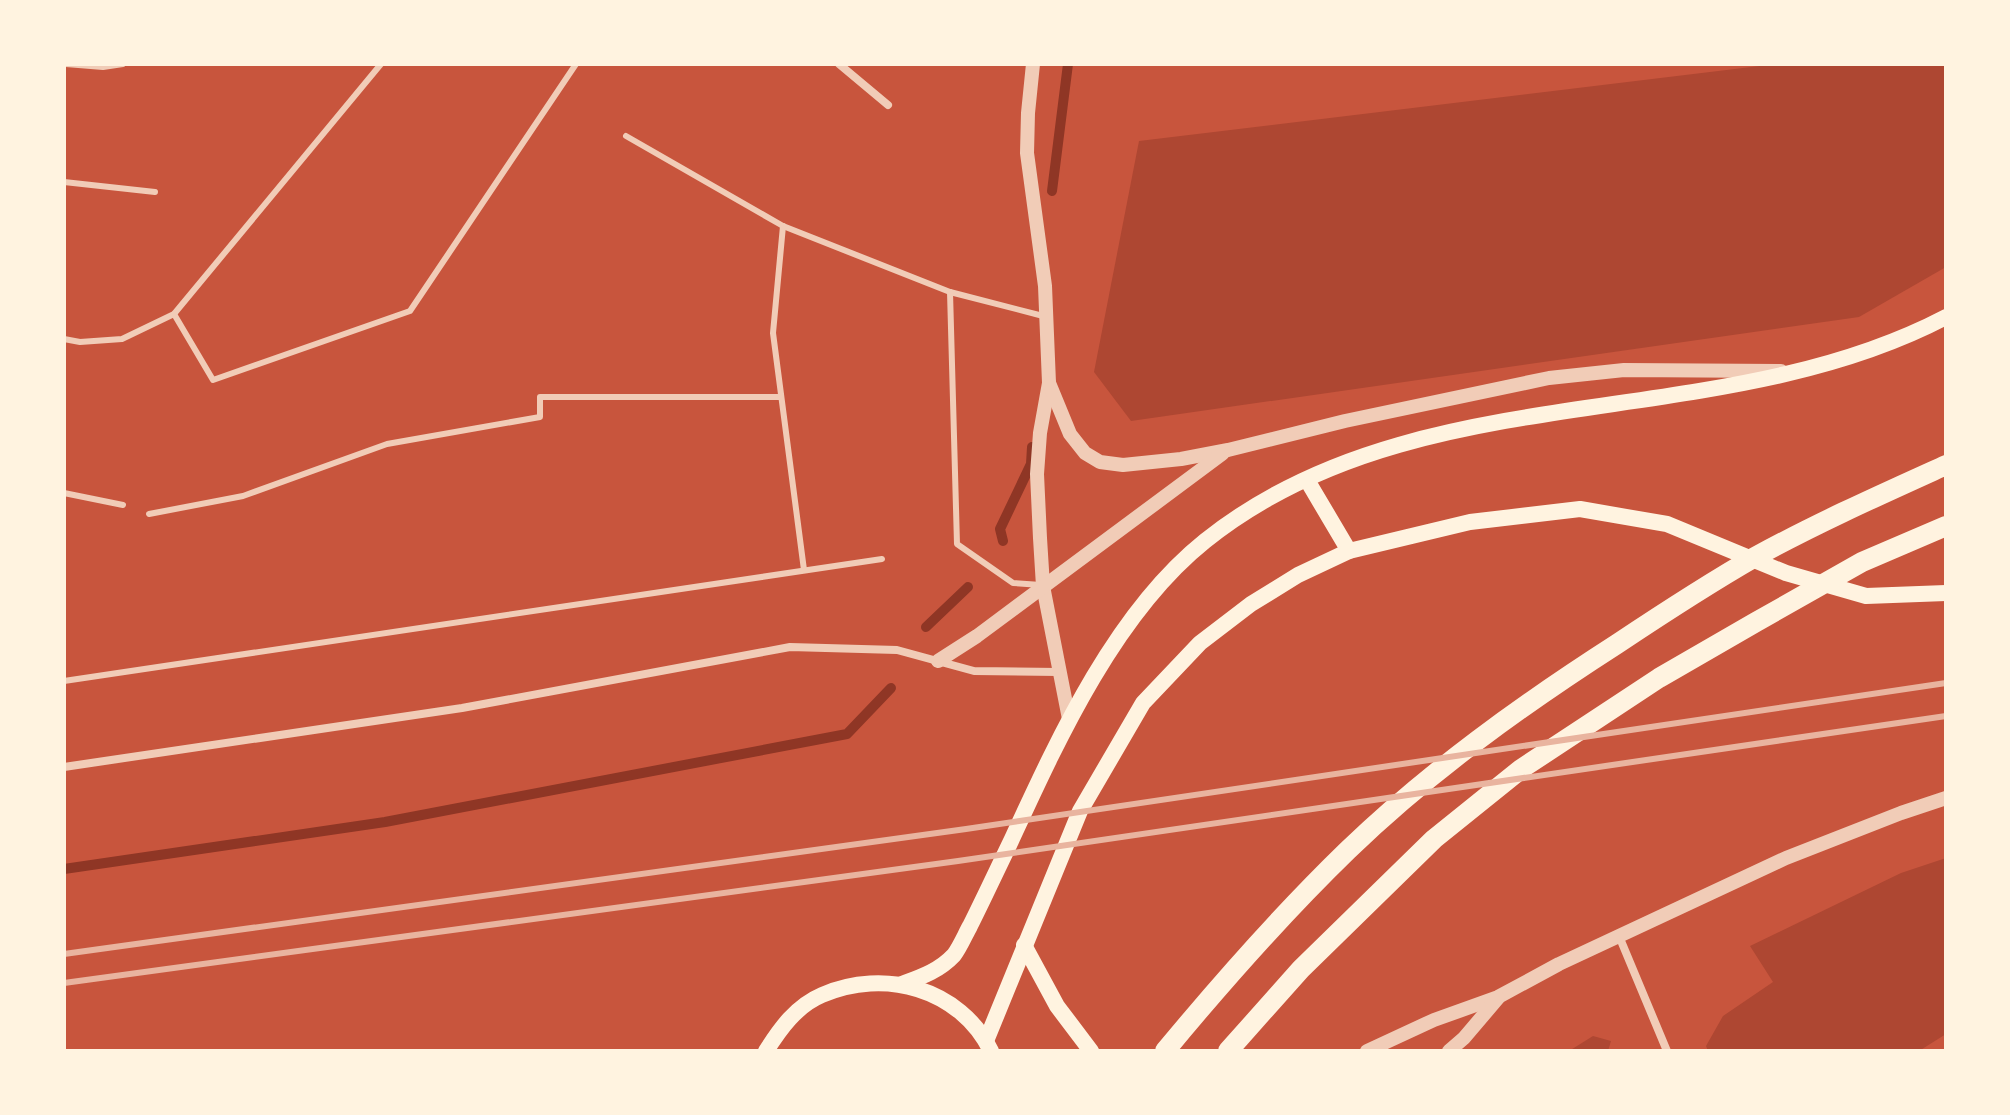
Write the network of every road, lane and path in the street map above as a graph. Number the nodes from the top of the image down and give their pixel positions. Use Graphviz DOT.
graph roads {
  1 [pos="66,64"];
  2 [pos="123,64"];
  3 [pos="381,64"];
  4 [pos="576,64"];
  5 [pos="839,64"];
  6 [pos="1033,64"];
  7 [pos="888,105"];
  8 [pos="626,136"];
  9 [pos="64,182"];
  10 [pos="155,192"];
  11 [pos="783,226"];
  12 [pos="950,292"];
  13 [pos="174,314"];
  14 [pos="1047,317"];
  15 [pos="1946,317"];
  16 [pos="64,339"];
  17 [pos="1794,371"];
  18 [pos="1049,383"];
  19 [pos="781,397"];
  20 [pos="1228,450"];
  21 [pos="1946,465"];
  22 [pos="1307,480"];
  23 [pos="64,493"];
  24 [pos="123,505"];
  25 [pos="149,514"];
  26 [pos="1946,526"];
  27 [pos="1349,551"];
  28 [pos="882,559"];
  29 [pos="804,570"];
  30 [pos="1043,586"];
  31 [pos="1946,593"];
  32 [pos="938,661"];
  33 [pos="1059,672"];
  34 [pos="64,681"];
  35 [pos="1069,719"];
  36 [pos="64,767"];
  37 [pos="1946,798"];
  38 [pos="1618,935"];
  39 [pos="1024,945"];
  40 [pos="902,984"];
  41 [pos="1498,997"];
  42 [pos="989,1046"];
  43 [pos="766,1051"];
  44 [pos="1091,1051"];
  45 [pos="1165,1051"];
  46 [pos="1228,1051"];
  47 [pos="1367,1051"];
  48 [pos="1449,1051"];
  49 [pos="1667,1051"];
  1 -- 2 [label="lane"];
  3 -- 13 [label="lane"];
  4 -- 13 [label="lane"];
  5 -- 7 [label="street"];
  6 -- 14 [label="street"];
  8 -- 11 [label="lane"];
  9 -- 10 [label="lane"];
  11 -- 12 [label="lane"];
  11 -- 19 [label="lane"];
  12 -- 14 [label="lane"];
  12 -- 30 [label="lane"];
  13 -- 16 [label="lane"];
  14 -- 18 [label="street"];
  15 -- 17 [label="main road"];
  17 -- 20 [label="street"];
  17 -- 22 [label="main road"];
  18 -- 20 [label="street"];
  18 -- 30 [label="street"];
  19 -- 25 [label="lane"];
  19 -- 29 [label="lane"];
  20 -- 30 [label="street"];
  21 -- 45 [label="main road"];
  22 -- 27 [label="main road"];
  22 -- 35 [label="main road"];
  23 -- 24 [label="lane"];
  26 -- 46 [label="main road"];
  27 -- 31 [label="main road"];
  27 -- 39 [label="main road"];
  28 -- 29 [label="lane"];
  29 -- 34 [label="lane"];
  30 -- 32 [label="street"];
  30 -- 33 [label="street"];
  32 -- 33 [label="street"];
  32 -- 36 [label="street"];
  33 -- 35 [label="street"];
  35 -- 40 [label="main road"];
  37 -- 38 [label="street"];
  38 -- 41 [label="street"];
  38 -- 49 [label="street"];
  39 -- 42 [label="main road"];
  39 -- 44 [label="main road"];
  40 -- 42 [label="main road"];
  40 -- 43 [label="main road"];
  41 -- 47 [label="street"];
  41 -- 48 [label="street"];
}
